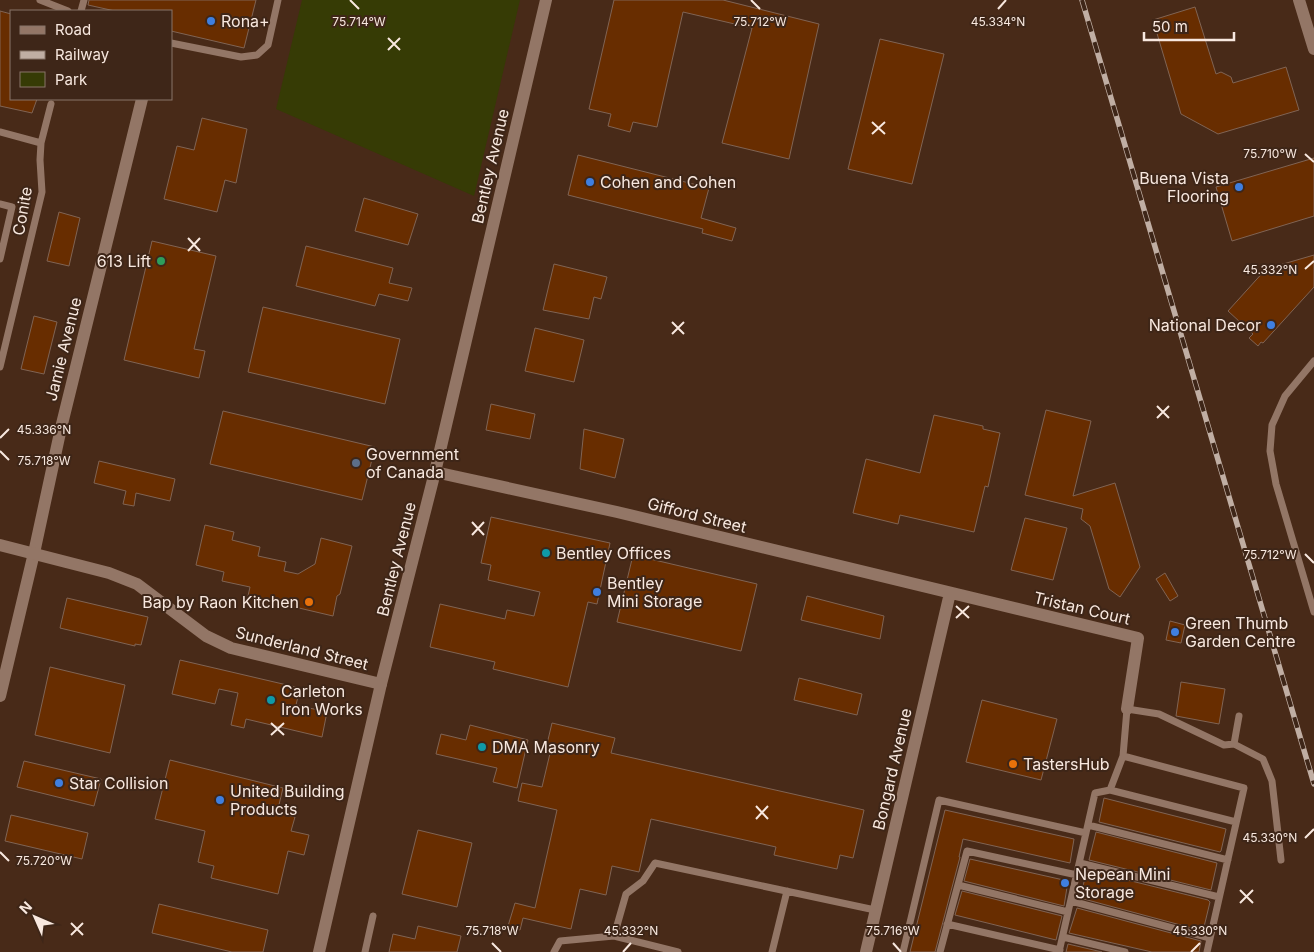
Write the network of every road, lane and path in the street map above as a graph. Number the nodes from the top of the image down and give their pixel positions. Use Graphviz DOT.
graph roads {
  1 [pos="40,0"];
  2 [pos="278,0"];
  3 [pos="546,0"];
  4 [pos="1300,0"];
  5 [pos="65,10"];
  6 [pos="172,43"];
  7 [pos="1314,49"];
  8 [pos="142,100"];
  9 [pos="51,104"];
  10 [pos="0,132"];
  11 [pos="41,143"];
  12 [pos="0,204"];
  13 [pos="0,259"];
  14 [pos="2,353"];
  15 [pos="1314,362"];
  16 [pos="0,367"];
  17 [pos="435,472"];
  18 [pos="0,545"];
  19 [pos="34,553"];
  20 [pos="950,593"];
  21 [pos="1314,612"];
  22 [pos="380,684"];
  23 [pos="0,696"];
  24 [pos="1127,709"];
  25 [pos="1239,716"];
  26 [pos="1234,744"];
  27 [pos="1123,756"];
  28 [pos="1110,790"];
  29 [pos="1236,822"];
  30 [pos="1088,825"];
  31 [pos="1086,833"];
  32 [pos="1228,860"];
  33 [pos="1281,860"];
  34 [pos="1080,863"];
  35 [pos="1077,875"];
  36 [pos="958,885"];
  37 [pos="786,892"];
  38 [pos="1219,897"];
  39 [pos="1071,901"];
  40 [pos="875,910"];
  41 [pos="1068,912"];
  42 [pos="373,916"];
  43 [pos="948,924"];
  44 [pos="614,936"];
  45 [pos="1062,937"];
  46 [pos="1210,938"];
  47 [pos="1059,951"];
  48 [pos="319,952"];
  49 [pos="365,952"];
  50 [pos="554,952"];
  51 [pos="678,952"];
  52 [pos="772,952"];
  53 [pos="866,952"];
  54 [pos="903,952"];
  55 [pos="940,952"];
  56 [pos="1125,952"];
  57 [pos="1207,952"];
  1 -- 5 [label="lane"];
  2 -- 6 [label="lane"];
  3 -- 17 [label="street, Bentley Avenue"];
  4 -- 7 [label="street"];
  8 -- 19 [label="street, Jamie Avenue"];
  9 -- 11 [label="lane, Conite"];
  10 -- 11 [label="lane"];
  11 -- 14 [label="lane, Conite"];
  12 -- 13 [label="lane"];
  14 -- 16 [label="lane, Conite"];
  15 -- 21 [label="lane"];
  17 -- 20 [label="street, Gifford Street"];
  17 -- 22 [label="street, Bentley Avenue"];
  18 -- 19 [label="street, Sunderland Street"];
  19 -- 22 [label="street, Sunderland Street"];
  19 -- 23 [label="street, Jamie Avenue"];
  20 -- 24 [label="street, Tristan Court"];
  20 -- 40 [label="street, Bongard Avenue"];
  22 -- 48 [label="street, Bentley Avenue"];
  24 -- 26 [label="lane"];
  24 -- 27 [label="lane"];
  25 -- 26 [label="lane"];
  26 -- 33 [label="lane"];
  27 -- 28 [label="lane"];
  27 -- 29 [label="lane"];
  28 -- 29 [label="lane"];
  28 -- 30 [label="lane"];
  29 -- 32 [label="lane"];
  30 -- 31 [label="lane"];
  30 -- 32 [label="lane"];
  31 -- 34 [label="lane"];
  31 -- 54 [label="lane"];
  32 -- 38 [label="lane"];
  34 -- 35 [label="lane"];
  34 -- 38 [label="lane"];
  35 -- 36 [label="lane"];
  35 -- 39 [label="lane"];
  36 -- 41 [label="lane"];
  36 -- 43 [label="lane"];
  37 -- 40 [label="lane"];
  37 -- 44 [label="lane"];
  37 -- 52 [label="lane"];
  38 -- 46 [label="lane"];
  39 -- 41 [label="lane"];
  39 -- 46 [label="lane"];
  40 -- 53 [label="street, Bongard Avenue"];
  41 -- 45 [label="lane"];
  42 -- 49 [label="lane"];
  43 -- 47 [label="lane"];
  43 -- 55 [label="lane"];
  44 -- 50 [label="lane"];
  44 -- 51 [label="lane"];
  45 -- 47 [label="lane"];
  45 -- 56 [label="lane"];
  46 -- 57 [label="lane"];
}
